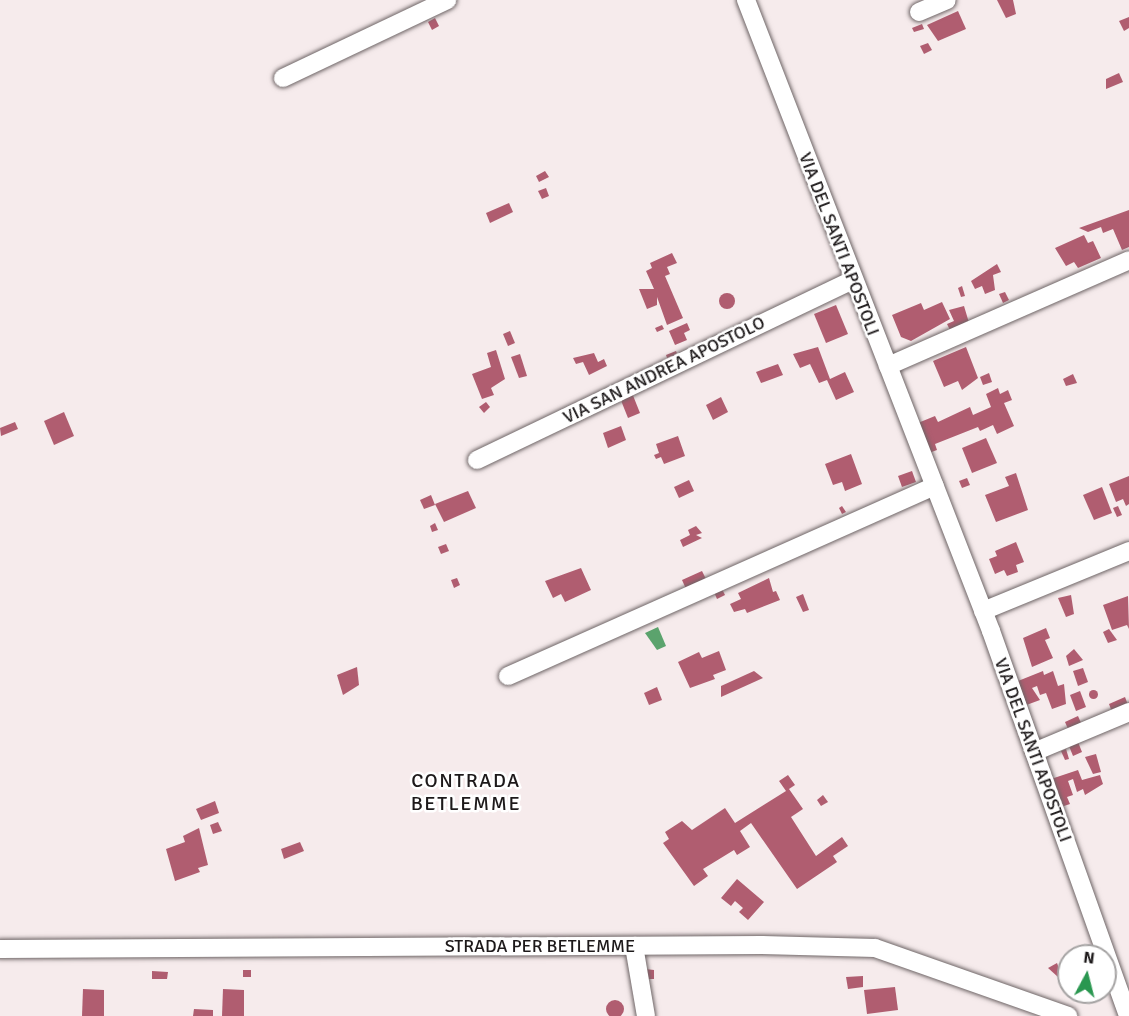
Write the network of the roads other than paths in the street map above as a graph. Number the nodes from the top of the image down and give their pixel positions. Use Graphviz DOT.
graph roads {
  1 [pos="447,0"];
  2 [pos="746,0"];
  3 [pos="947,0"];
  4 [pos="919,12"];
  5 [pos="283,78"];
  6 [pos="1129,260"];
  7 [pos="852,280"];
  8 [pos="888,366"];
  9 [pos="477,460"];
  10 [pos="935,486"];
  11 [pos="1129,551"];
  12 [pos="983,611"];
  13 [pos="508,676"];
  14 [pos="1129,712"];
  15 [pos="1034,752"];
  16 [pos="634,946"];
  17 [pos="0,950"];
  18 [pos="646,1016"];
  19 [pos="1068,1016"];
  20 [pos="1128,1016"];
  1 -- 5 [label="street"];
  2 -- 7 [label="street, VIA DEL SANTI APOSTOLI"];
  3 -- 4 [label="street"];
  6 -- 8 [label="street"];
  7 -- 8 [label="street, VIA DEL SANTI APOSTOLI"];
  7 -- 9 [label="street, VIA SAN ANDREA APOSTOLO"];
  8 -- 10 [label="street, VIA DEL SANTI APOSTOLI"];
  10 -- 12 [label="street, VIA DEL SANTI APOSTOLI"];
  10 -- 13 [label="street"];
  11 -- 12 [label="street"];
  12 -- 15 [label="street, VIA DEL SANTI APOSTOLI"];
  14 -- 15 [label="street"];
  15 -- 20 [label="street, VIA DEL SANTI APOSTOLI"];
  16 -- 17 [label="street, STRADA PER BETLEMME"];
  16 -- 18 [label="street"];
  16 -- 19 [label="street, STRADA PER BETLEMME"];
}
